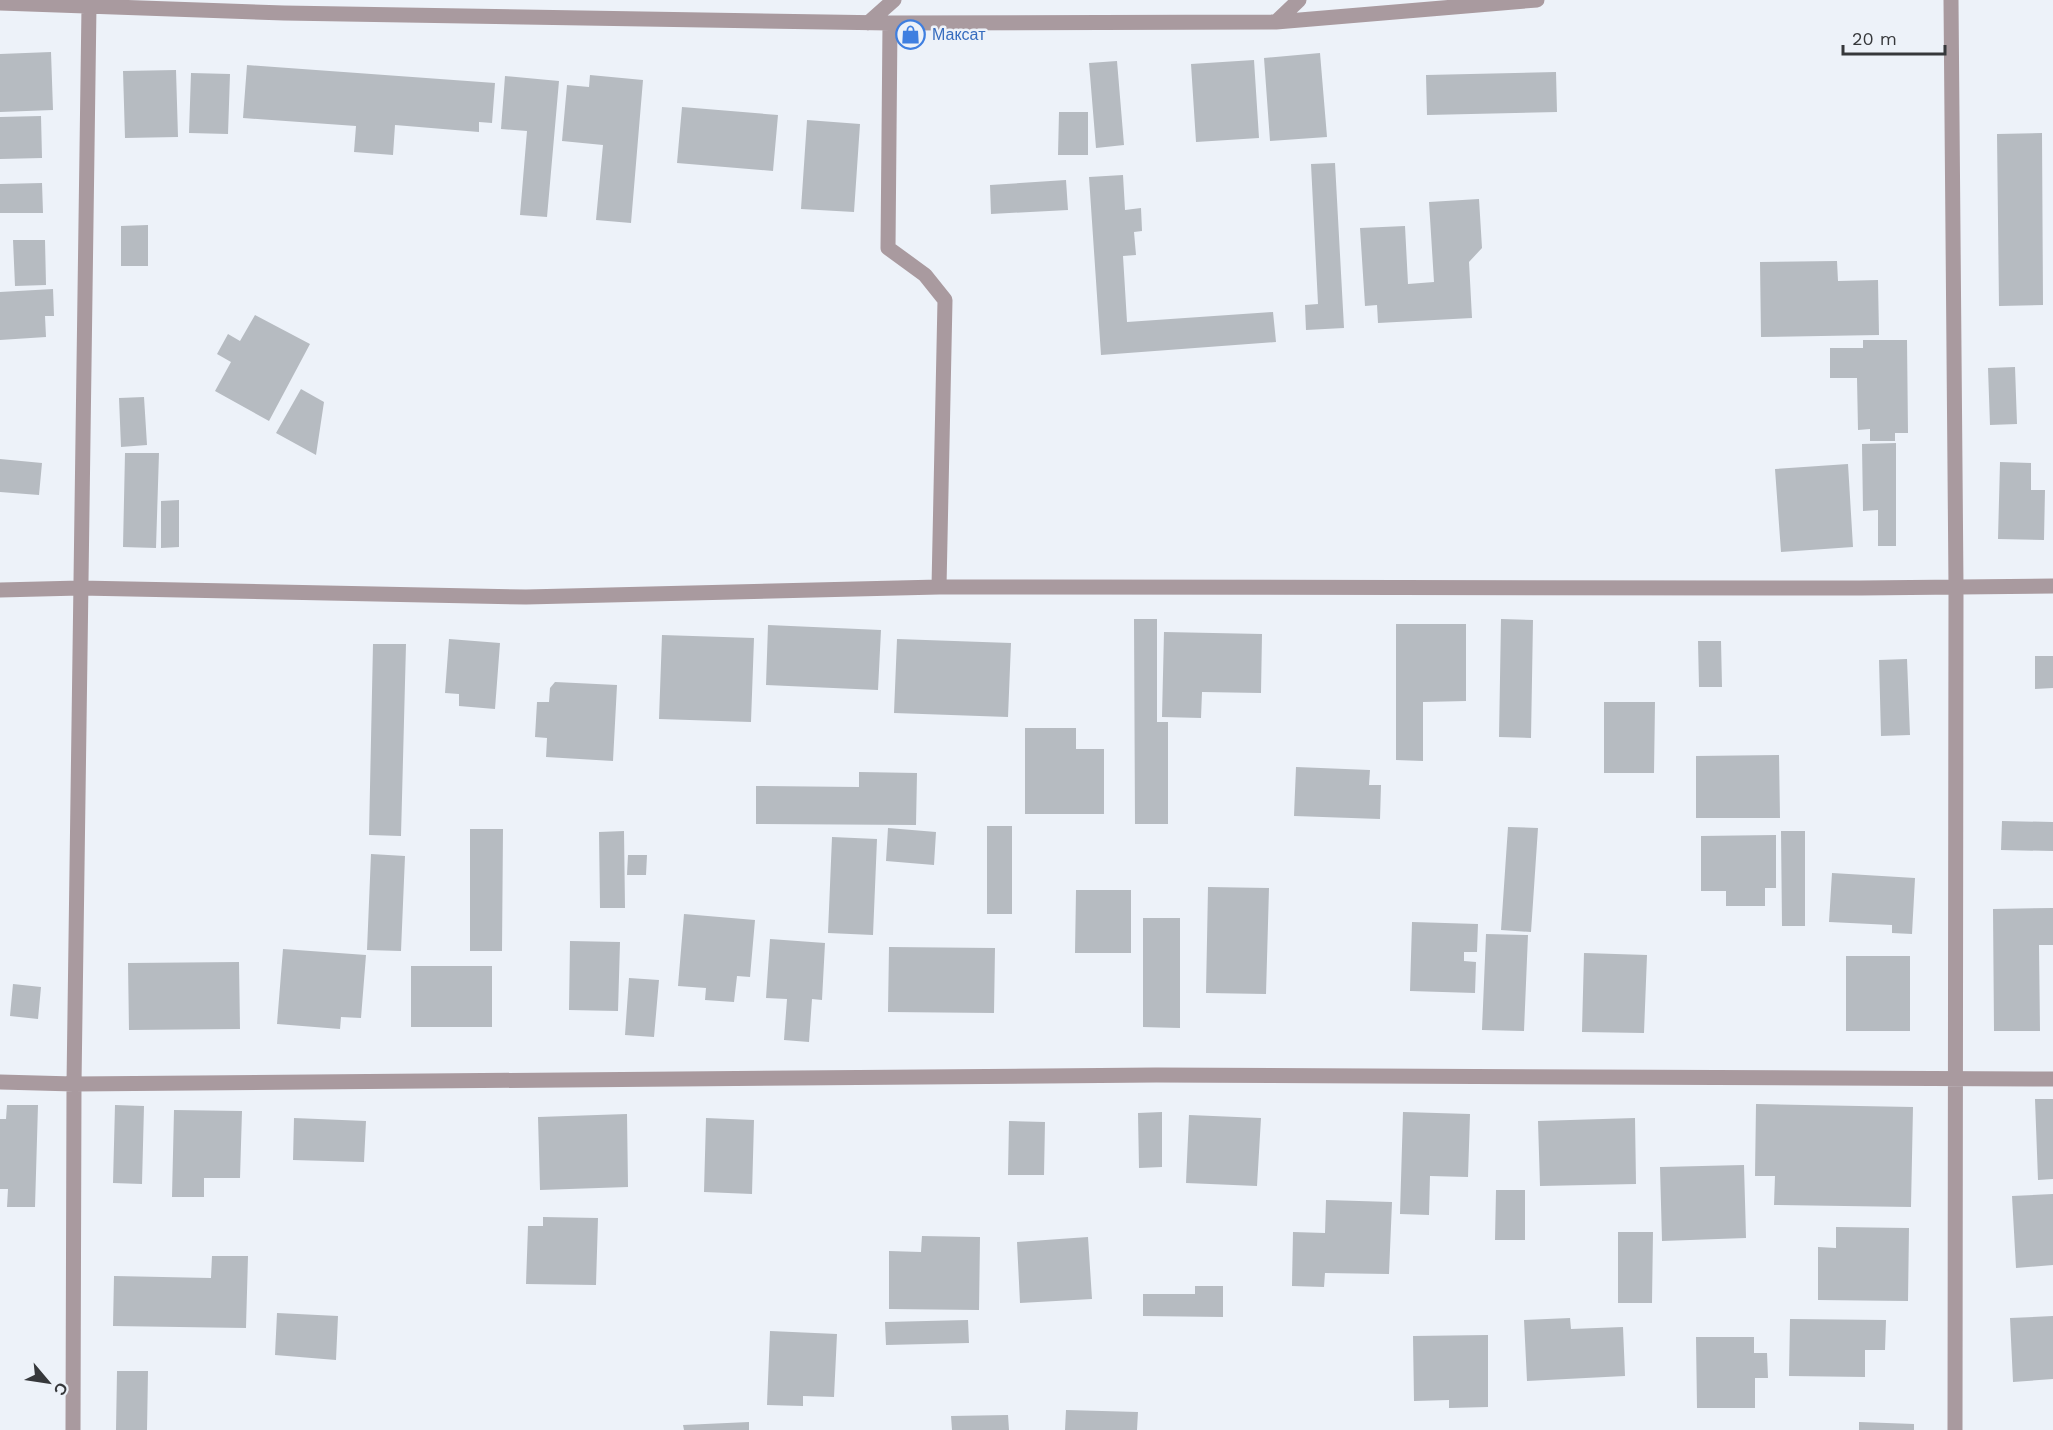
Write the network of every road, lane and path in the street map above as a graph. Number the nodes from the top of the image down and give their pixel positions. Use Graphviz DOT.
graph roads {
  1 [pos="894,0"];
  2 [pos="1299,0"];
  3 [pos="1537,0"];
  4 [pos="1951,0"];
  5 [pos="0,3"];
  6 [pos="89,6"];
  7 [pos="283,6"];
  8 [pos="1276,22"];
  9 [pos="868,23"];
  10 [pos="891,23"];
  11 [pos="1956,586"];
  12 [pos="2053,586"];
  13 [pos="939,587"];
  14 [pos="80,588"];
  15 [pos="0,590"];
  16 [pos="1957,1079"];
  17 [pos="2053,1079"];
  18 [pos="0,1082"];
  19 [pos="74,1084"];
  20 [pos="73,1430"];
  21 [pos="1956,1430"];
  1 -- 9 [label="street"];
  2 -- 8 [label="street"];
  3 -- 8 [label="street"];
  4 -- 11 [label="street"];
  5 -- 6 [label="street"];
  6 -- 7 [label="street"];
  6 -- 14 [label="street"];
  7 -- 9 [label="street"];
  8 -- 10 [label="street"];
  9 -- 10 [label="street"];
  10 -- 13 [label="street"];
  11 -- 12 [label="street"];
  11 -- 13 [label="street"];
  11 -- 16 [label="street"];
  13 -- 14 [label="street"];
  14 -- 15 [label="street"];
  14 -- 19 [label="street"];
  16 -- 17 [label="street"];
  16 -- 19 [label="street"];
  16 -- 21 [label="street"];
  18 -- 19 [label="street"];
  19 -- 20 [label="street"];
}
